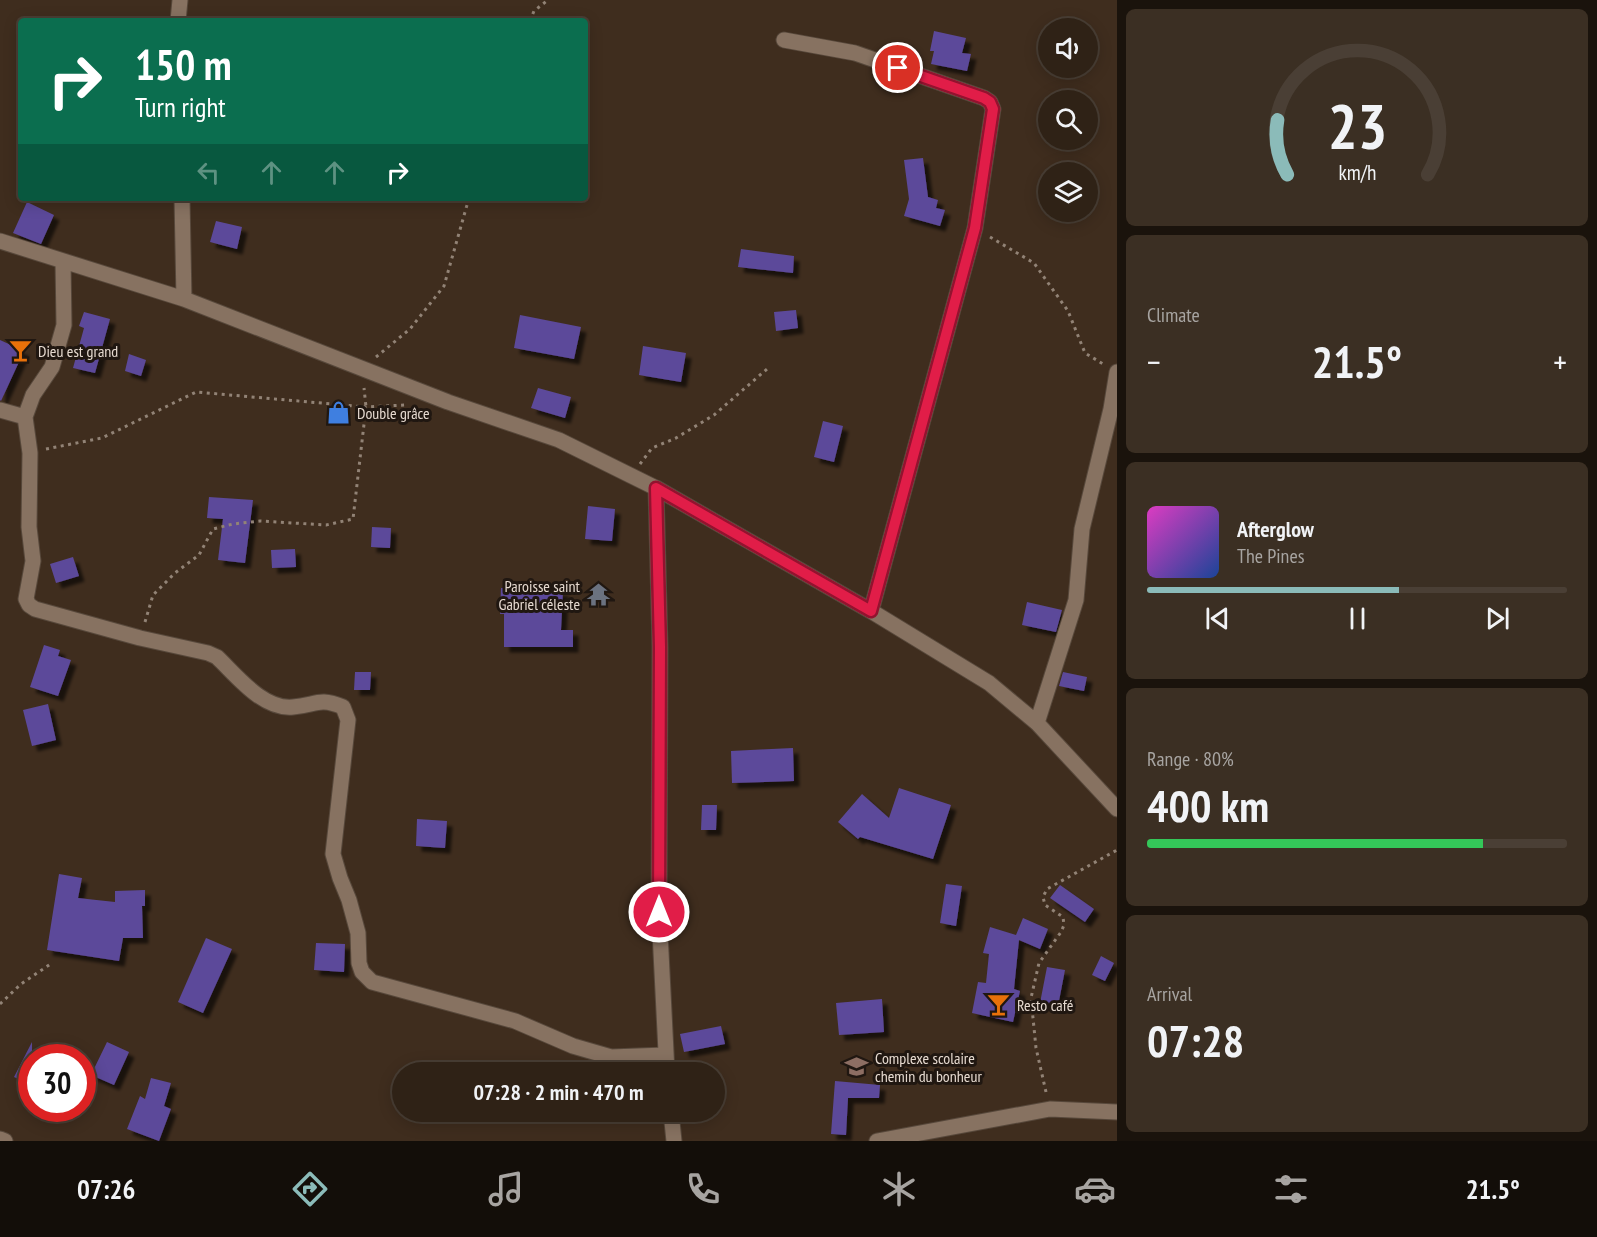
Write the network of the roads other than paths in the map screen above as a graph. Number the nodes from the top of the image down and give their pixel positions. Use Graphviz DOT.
graph roads {
  1 [pos="180,0"];
  2 [pos="178,18"];
  3 [pos="784,40"];
  4 [pos="182,201"];
  5 [pos="0,241"];
  6 [pos="63,262"];
  7 [pos="184,299"];
  8 [pos="1117,372"];
  9 [pos="0,410"];
  10 [pos="25,417"];
  11 [pos="656,488"];
  12 [pos="871,611"];
  13 [pos="1037,723"];
  14 [pos="1117,809"];
  15 [pos="665,1055"];
  16 [pos="666,1062"];
  17 [pos="1117,1112"];
  18 [pos="672,1122"];
  19 [pos="0,1139"];
  20 [pos="5,1141"];
  21 [pos="674,1141"];
  22 [pos="877,1141"];
  1 -- 2 [label="street"];
  3 -- 12 [label="street"];
  4 -- 7 [label="street"];
  5 -- 6 [label="street"];
  6 -- 7 [label="street"];
  6 -- 10 [label="street"];
  7 -- 11 [label="street"];
  8 -- 13 [label="street"];
  9 -- 10 [label="street"];
  10 -- 15 [label="street"];
  11 -- 12 [label="street"];
  11 -- 15 [label="street"];
  12 -- 13 [label="street"];
  13 -- 14 [label="street"];
  15 -- 16 [label="street"];
  17 -- 22 [label="street"];
  18 -- 21 [label="street"];
  19 -- 20 [label="street"];
}
